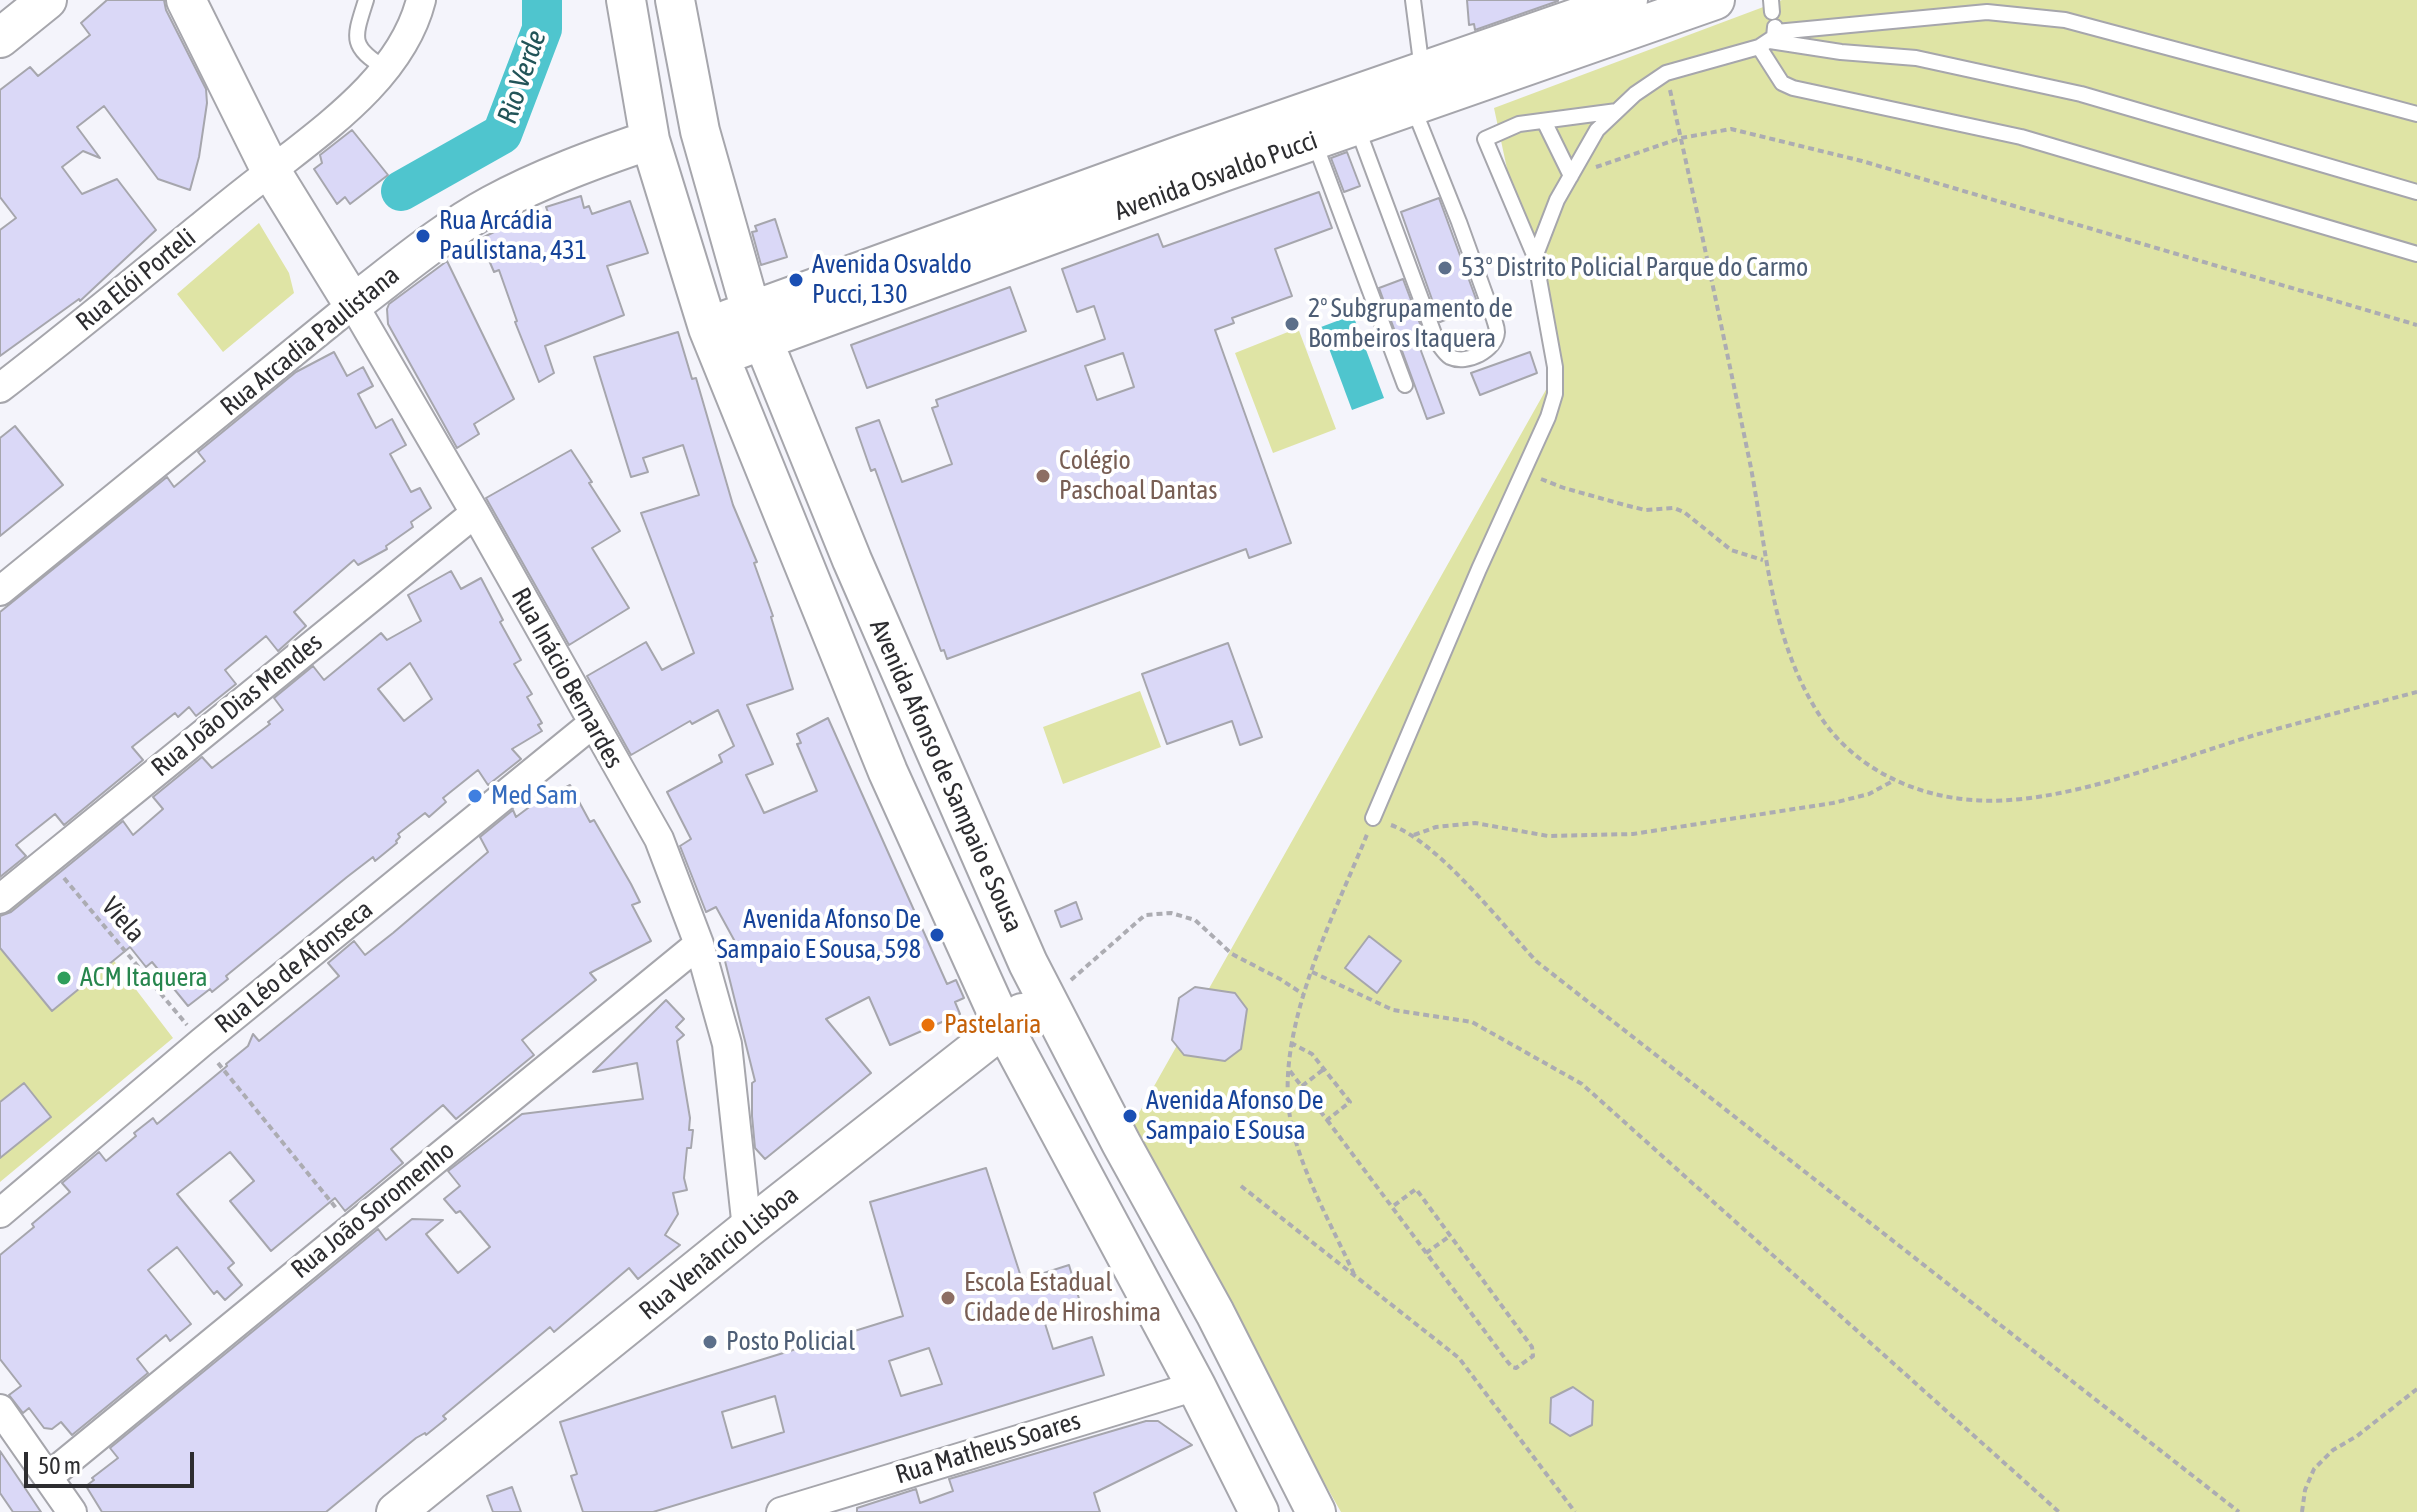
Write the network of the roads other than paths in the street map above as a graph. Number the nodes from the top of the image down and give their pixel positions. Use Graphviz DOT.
graph roads {
  1 [pos="47,0"];
  2 [pos="186,0"];
  3 [pos="366,0"];
  4 [pos="421,0"];
  5 [pos="626,0"];
  6 [pos="675,0"];
  7 [pos="1413,0"];
  8 [pos="1628,0"];
  9 [pos="1714,0"];
  10 [pos="1770,37"];
  11 [pos="0,38"];
  12 [pos="385,68"];
  13 [pos="1422,70"];
  14 [pos="1413,107"];
  15 [pos="1617,111"];
  16 [pos="2417,114"];
  17 [pos="1544,121"];
  18 [pos="1357,126"];
  19 [pos="650,140"];
  20 [pos="1314,141"];
  21 [pos="271,171"];
  22 [pos="1571,176"];
  23 [pos="2417,192"];
  24 [pos="2417,254"];
  25 [pos="1535,257"];
  26 [pos="353,304"];
  27 [pos="756,326"];
  28 [pos="714,342"];
  29 [pos="1405,385"];
  30 [pos="0,388"];
  31 [pos="475,513"];
  32 [pos="0,591"];
  33 [pos="592,724"];
  34 [pos="1373,818"];
  35 [pos="0,899"];
  36 [pos="699,944"];
  37 [pos="1045,997"];
  38 [pos="1003,1026"];
  39 [pos="0,1213"];
  40 [pos="747,1229"];
  41 [pos="1196,1386"];
  42 [pos="0,1409"];
  43 [pos="48,1477"];
  44 [pos="72,1512"];
  45 [pos="396,1512"];
  46 [pos="781,1512"];
  47 [pos="1259,1512"];
  48 [pos="1316,1512"];
  1 -- 11 [label="main road"];
  2 -- 21 [label="main road, Rua Inácio Bernardes"];
  3 -- 12 [label="lane"];
  4 -- 12 [label="street, Rua Elói Porteli"];
  5 -- 19 [label="main road, Avenida Afonso de Sampaio e Sousa"];
  6 -- 27 [label="main road, Avenida Afonso de Sampaio e Sousa"];
  7 -- 13 [label="lane"];
  8 -- 13 [label="main road, Avenida Osvaldo Pucci"];
  9 -- 14 [label="main road, Avenida Osvaldo Pucci"];
  10 -- 15 [label="lane"];
  10 -- 16 [label="lane"];
  10 -- 23 [label="lane"];
  10 -- 24 [label="lane"];
  12 -- 21 [label="street, Rua Elói Porteli"];
  13 -- 27 [label="main road, Avenida Osvaldo Pucci"];
  14 -- 18 [label="main road, Avenida Osvaldo Pucci"];
  14 -- 18 [label="lane"];
  15 -- 17 [label="lane"];
  15 -- 22 [label="lane"];
  17 -- 22 [label="lane"];
  17 -- 25 [label="lane"];
  18 -- 20 [label="main road, Avenida Osvaldo Pucci"];
  19 -- 26 [label="main road, Rua Arcadia Paulistana"];
  19 -- 28 [label="main road, Avenida Afonso de Sampaio e Sousa"];
  20 -- 27 [label="main road, Avenida Osvaldo Pucci"];
  20 -- 29 [label="lane"];
  21 -- 26 [label="main road, Rua Inácio Bernardes"];
  21 -- 30 [label="street, Rua Elói Porteli"];
  22 -- 25 [label="lane"];
  25 -- 34 [label="lane"];
  26 -- 31 [label="street, Rua Inácio Bernardes"];
  26 -- 32 [label="street, Rua Arcadia Paulistana"];
  27 -- 28 [label="main road, Avenida Osvaldo Pucci"];
  27 -- 37 [label="main road, Avenida Afonso de Sampaio e Sousa"];
  28 -- 38 [label="main road, Avenida Afonso de Sampaio e Sousa"];
  31 -- 33 [label="street, Rua Inácio Bernardes"];
  31 -- 35 [label="street, Rua João Dias Mendes"];
  33 -- 36 [label="street, Rua Inácio Bernardes"];
  33 -- 39 [label="street, Rua Léo de Afonseca"];
  36 -- 40 [label="street, Rua Inácio Bernardes"];
  36 -- 43 [label="street, Rua João Soromenho"];
  37 -- 38 [label="main road, Rua Venâncio Lisboa"];
  37 -- 48 [label="main road, Avenida Afonso de Sampaio e Sousa"];
  38 -- 40 [label="main road, Rua Venâncio Lisboa"];
  38 -- 41 [label="main road, Avenida Afonso de Sampaio e Sousa"];
  40 -- 45 [label="main road, Rua Venâncio Lisboa"];
  41 -- 46 [label="street, Rua Matheus Soares"];
  41 -- 47 [label="main road, Avenida Afonso de Sampaio e Sousa"];
  42 -- 43 [label="street"];
  43 -- 44 [label="street"];
}
